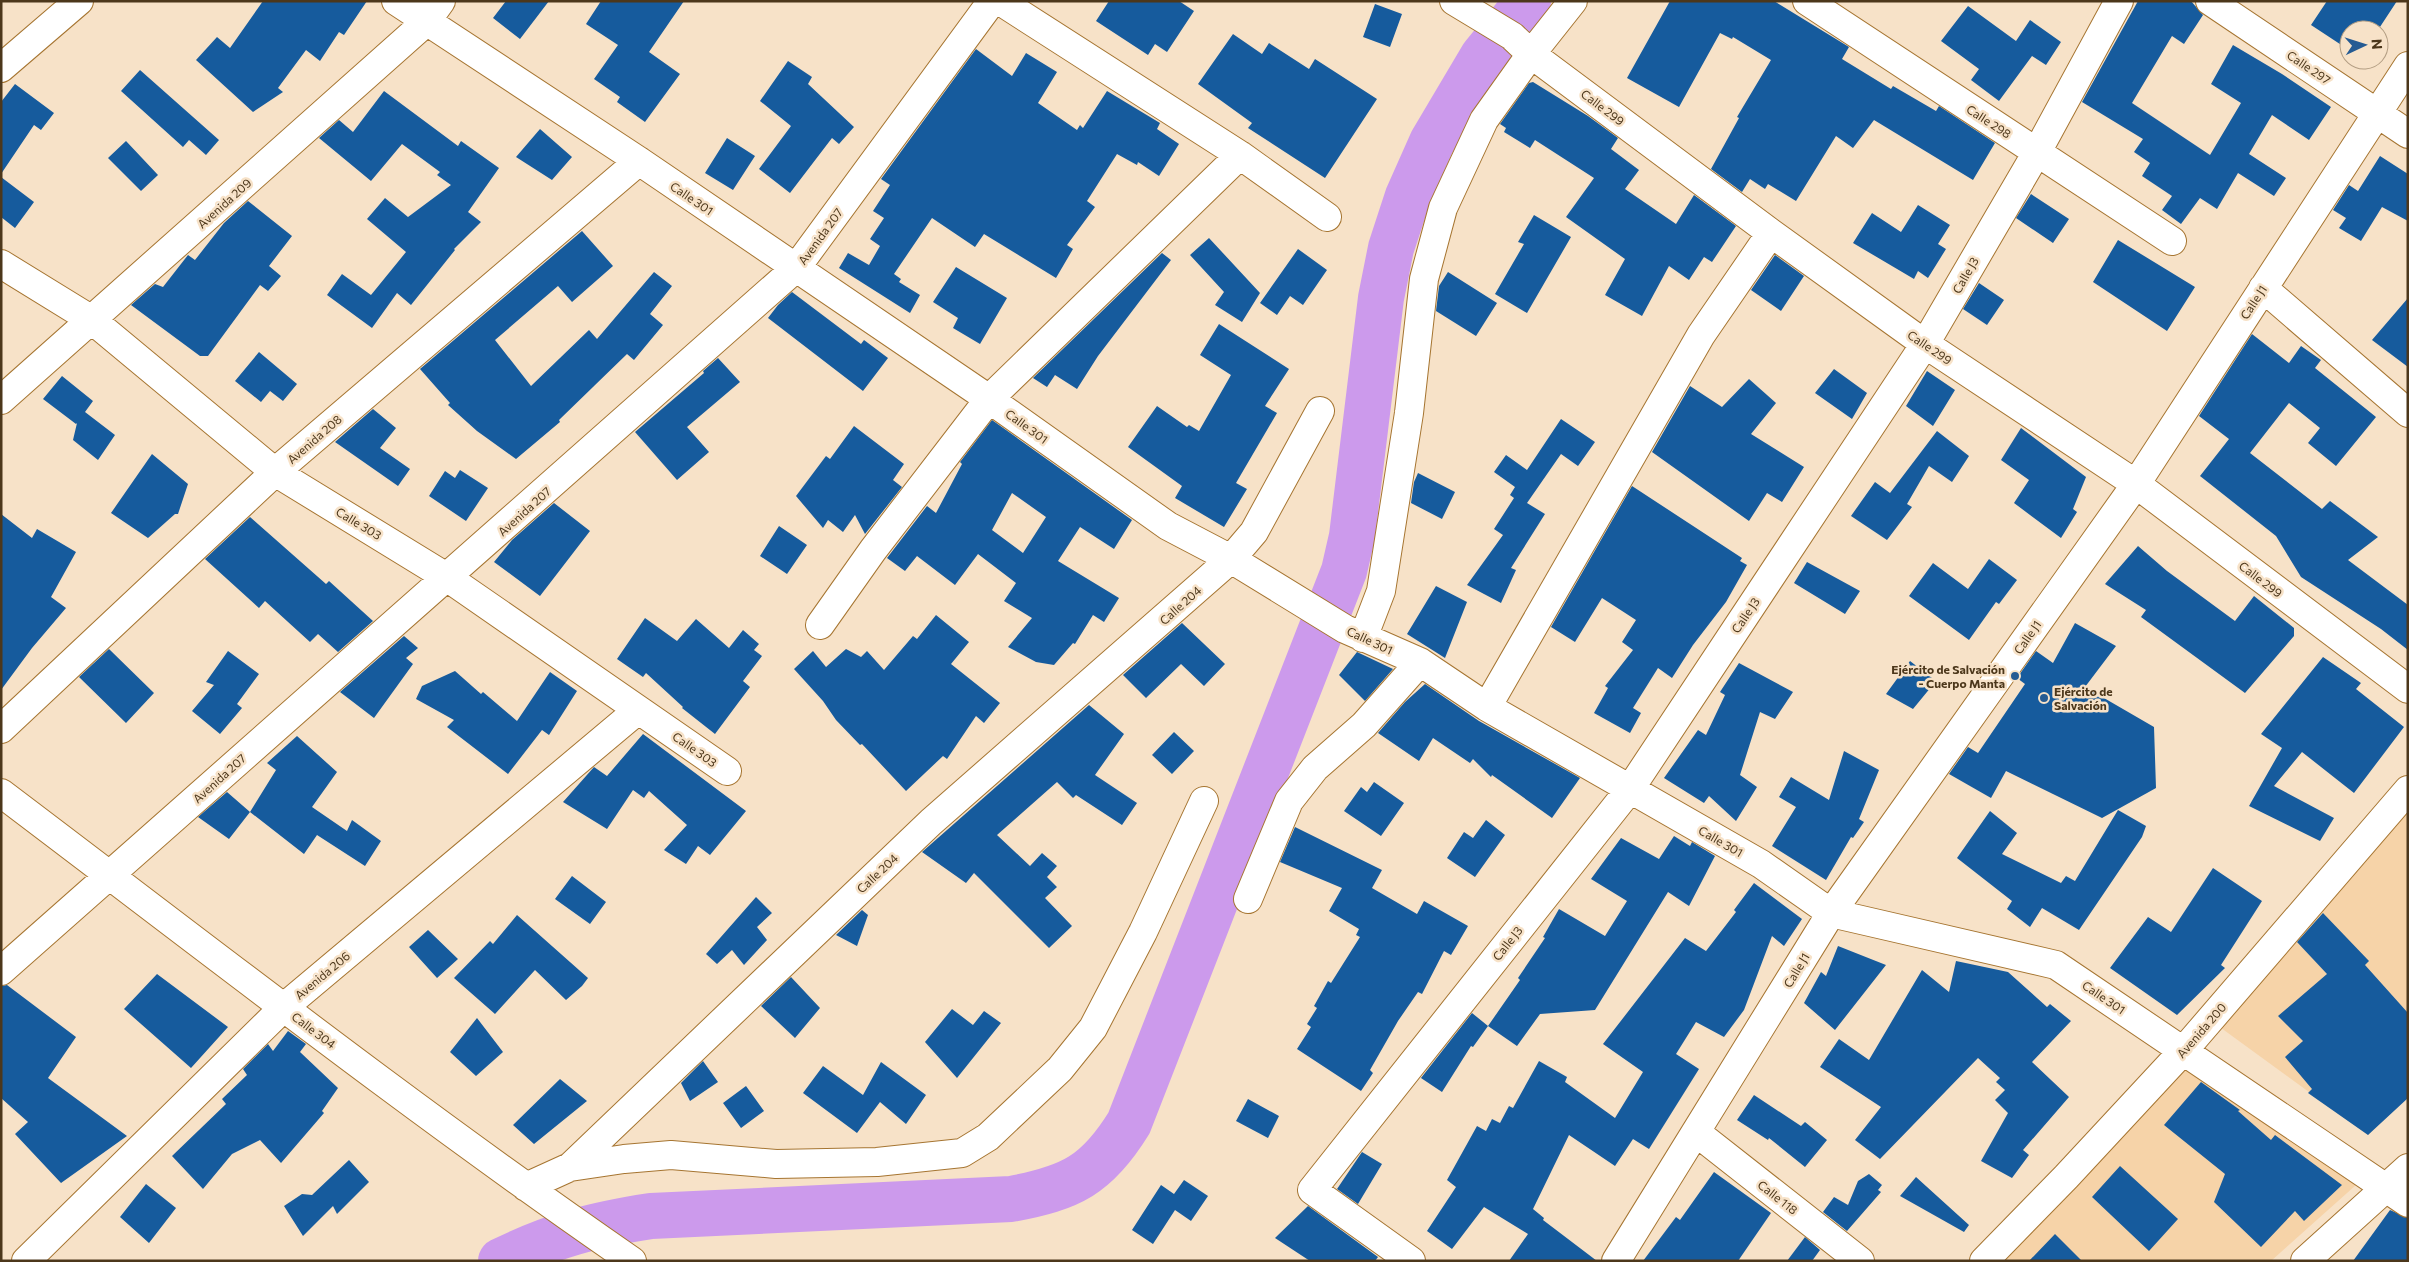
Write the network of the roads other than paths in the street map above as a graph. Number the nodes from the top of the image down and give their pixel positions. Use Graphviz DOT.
graph roads {
  1 [pos="79,1"];
  2 [pos="396,1"];
  3 [pos="992,1"];
  4 [pos="1000,1"];
  5 [pos="1454,1"];
  6 [pos="1573,1"];
  7 [pos="1807,1"];
  8 [pos="2120,1"];
  9 [pos="2210,1"];
  10 [pos="434,11"];
  11 [pos="1521,45"];
  12 [pos="2408,66"];
  13 [pos="1,68"];
  14 [pos="2378,114"];
  15 [pos="2408,134"];
  16 [pos="2036,152"];
  17 [pos="1240,155"];
  18 [pos="639,161"];
  19 [pos="1327,217"];
  20 [pos="1771,233"];
  21 [pos="2172,240"];
  22 [pos="1,264"];
  23 [pos="796,268"];
  24 [pos="2263,288"];
  25 [pos="92,320"];
  26 [pos="1925,344"];
  27 [pos="990,399"];
  28 [pos="1,400"];
  29 [pos="1320,411"];
  30 [pos="2408,413"];
  31 [pos="275,472"];
  32 [pos="2136,484"];
  33 [pos="1232,559"];
  34 [pos="448,578"];
  35 [pos="820,625"];
  36 [pos="1354,633"];
  37 [pos="1420,662"];
  38 [pos="2408,689"];
  39 [pos="1487,707"];
  40 [pos="638,710"];
  41 [pos="1,729"];
  42 [pos="726,771"];
  43 [pos="1630,789"];
  44 [pos="2408,790"];
  45 [pos="1,793"];
  46 [pos="1204,801"];
  47 [pos="110,875"];
  48 [pos="1248,898"];
  49 [pos="1831,913"];
  50 [pos="1,971"];
  51 [pos="283,1008"];
  52 [pos="2184,1050"];
  53 [pos="1696,1133"];
  54 [pos="570,1167"];
  55 [pos="2408,1168"];
  56 [pos="2385,1189"];
  57 [pos="534,1194"];
  58 [pos="2408,1203"];
  59 [pos="26,1261"];
  60 [pos="632,1261"];
  61 [pos="1411,1261"];
  62 [pos="1616,1261"];
  63 [pos="1860,1261"];
  64 [pos="1984,1261"];
  65 [pos="2305,1261"];
  1 -- 13 [label="street"];
  2 -- 10 [label="street, Calle 301"];
  3 -- 23 [label="street, Avenida 207"];
  4 -- 17 [label="street"];
  5 -- 11 [label="street, Calle 299"];
  6 -- 11 [label="street"];
  7 -- 16 [label="street, Calle 298"];
  8 -- 16 [label="street, Calle J3"];
  9 -- 14 [label="street, Calle 297"];
  10 -- 18 [label="street, Calle 301"];
  10 -- 25 [label="street, Avenida 209"];
  11 -- 20 [label="street, Calle 299"];
  11 -- 36 [label="street"];
  12 -- 14 [label="street, Calle J1"];
  14 -- 15 [label="street, Calle 297"];
  14 -- 24 [label="street, Calle J1"];
  16 -- 21 [label="street, Calle 298"];
  16 -- 26 [label="street, Calle J3"];
  17 -- 19 [label="street"];
  17 -- 27 [label="street"];
  18 -- 23 [label="street, Calle 301"];
  18 -- 31 [label="street, Avenida 208"];
  20 -- 26 [label="street, Calle 299"];
  20 -- 39 [label="street"];
  22 -- 25 [label="street, Calle 303"];
  23 -- 27 [label="street, Calle 301"];
  23 -- 34 [label="street, Avenida 207"];
  24 -- 30 [label="street"];
  24 -- 32 [label="street, Calle J1"];
  25 -- 28 [label="street, Avenida 209"];
  25 -- 31 [label="street, Calle 303"];
  26 -- 32 [label="street, Calle 299"];
  26 -- 43 [label="street, Calle J3"];
  27 -- 33 [label="street, Calle 301"];
  27 -- 35 [label="street"];
  29 -- 33 [label="street, Calle 204"];
  31 -- 34 [label="street, Calle 303"];
  31 -- 41 [label="street, Avenida 208"];
  32 -- 38 [label="street, Calle 299"];
  32 -- 49 [label="street, Calle J1"];
  33 -- 36 [label="street, Calle 301"];
  33 -- 54 [label="street, Calle 204"];
  34 -- 40 [label="street, Calle 303"];
  34 -- 47 [label="street, Avenida 207"];
  36 -- 37 [label="street, Calle 301"];
  37 -- 39 [label="street, Calle 301"];
  37 -- 48 [label="street"];
  39 -- 43 [label="street, Calle 301"];
  40 -- 42 [label="street, Calle 303"];
  40 -- 51 [label="street, Avenida 206"];
  43 -- 49 [label="street, Calle 301"];
  43 -- 61 [label="street, Calle J3"];
  44 -- 52 [label="street, Avenida 200"];
  45 -- 47 [label="street, Calle 304"];
  46 -- 54 [label="street"];
  47 -- 50 [label="street, Avenida 207"];
  47 -- 51 [label="street, Calle 304"];
  49 -- 52 [label="street, Calle 301"];
  49 -- 53 [label="street, Calle J1"];
  51 -- 57 [label="street, Calle 304"];
  51 -- 59 [label="street, Avenida 206"];
  52 -- 56 [label="street, Calle 301"];
  52 -- 64 [label="street, Avenida 200"];
  53 -- 62 [label="street, Calle J1"];
  53 -- 63 [label="street, Calle 118"];
  54 -- 57 [label="street, Calle 204"];
  55 -- 56 [label="street"];
  56 -- 58 [label="street, Calle 301"];
  56 -- 65 [label="street"];
  57 -- 60 [label="street, Calle 304"];
}
